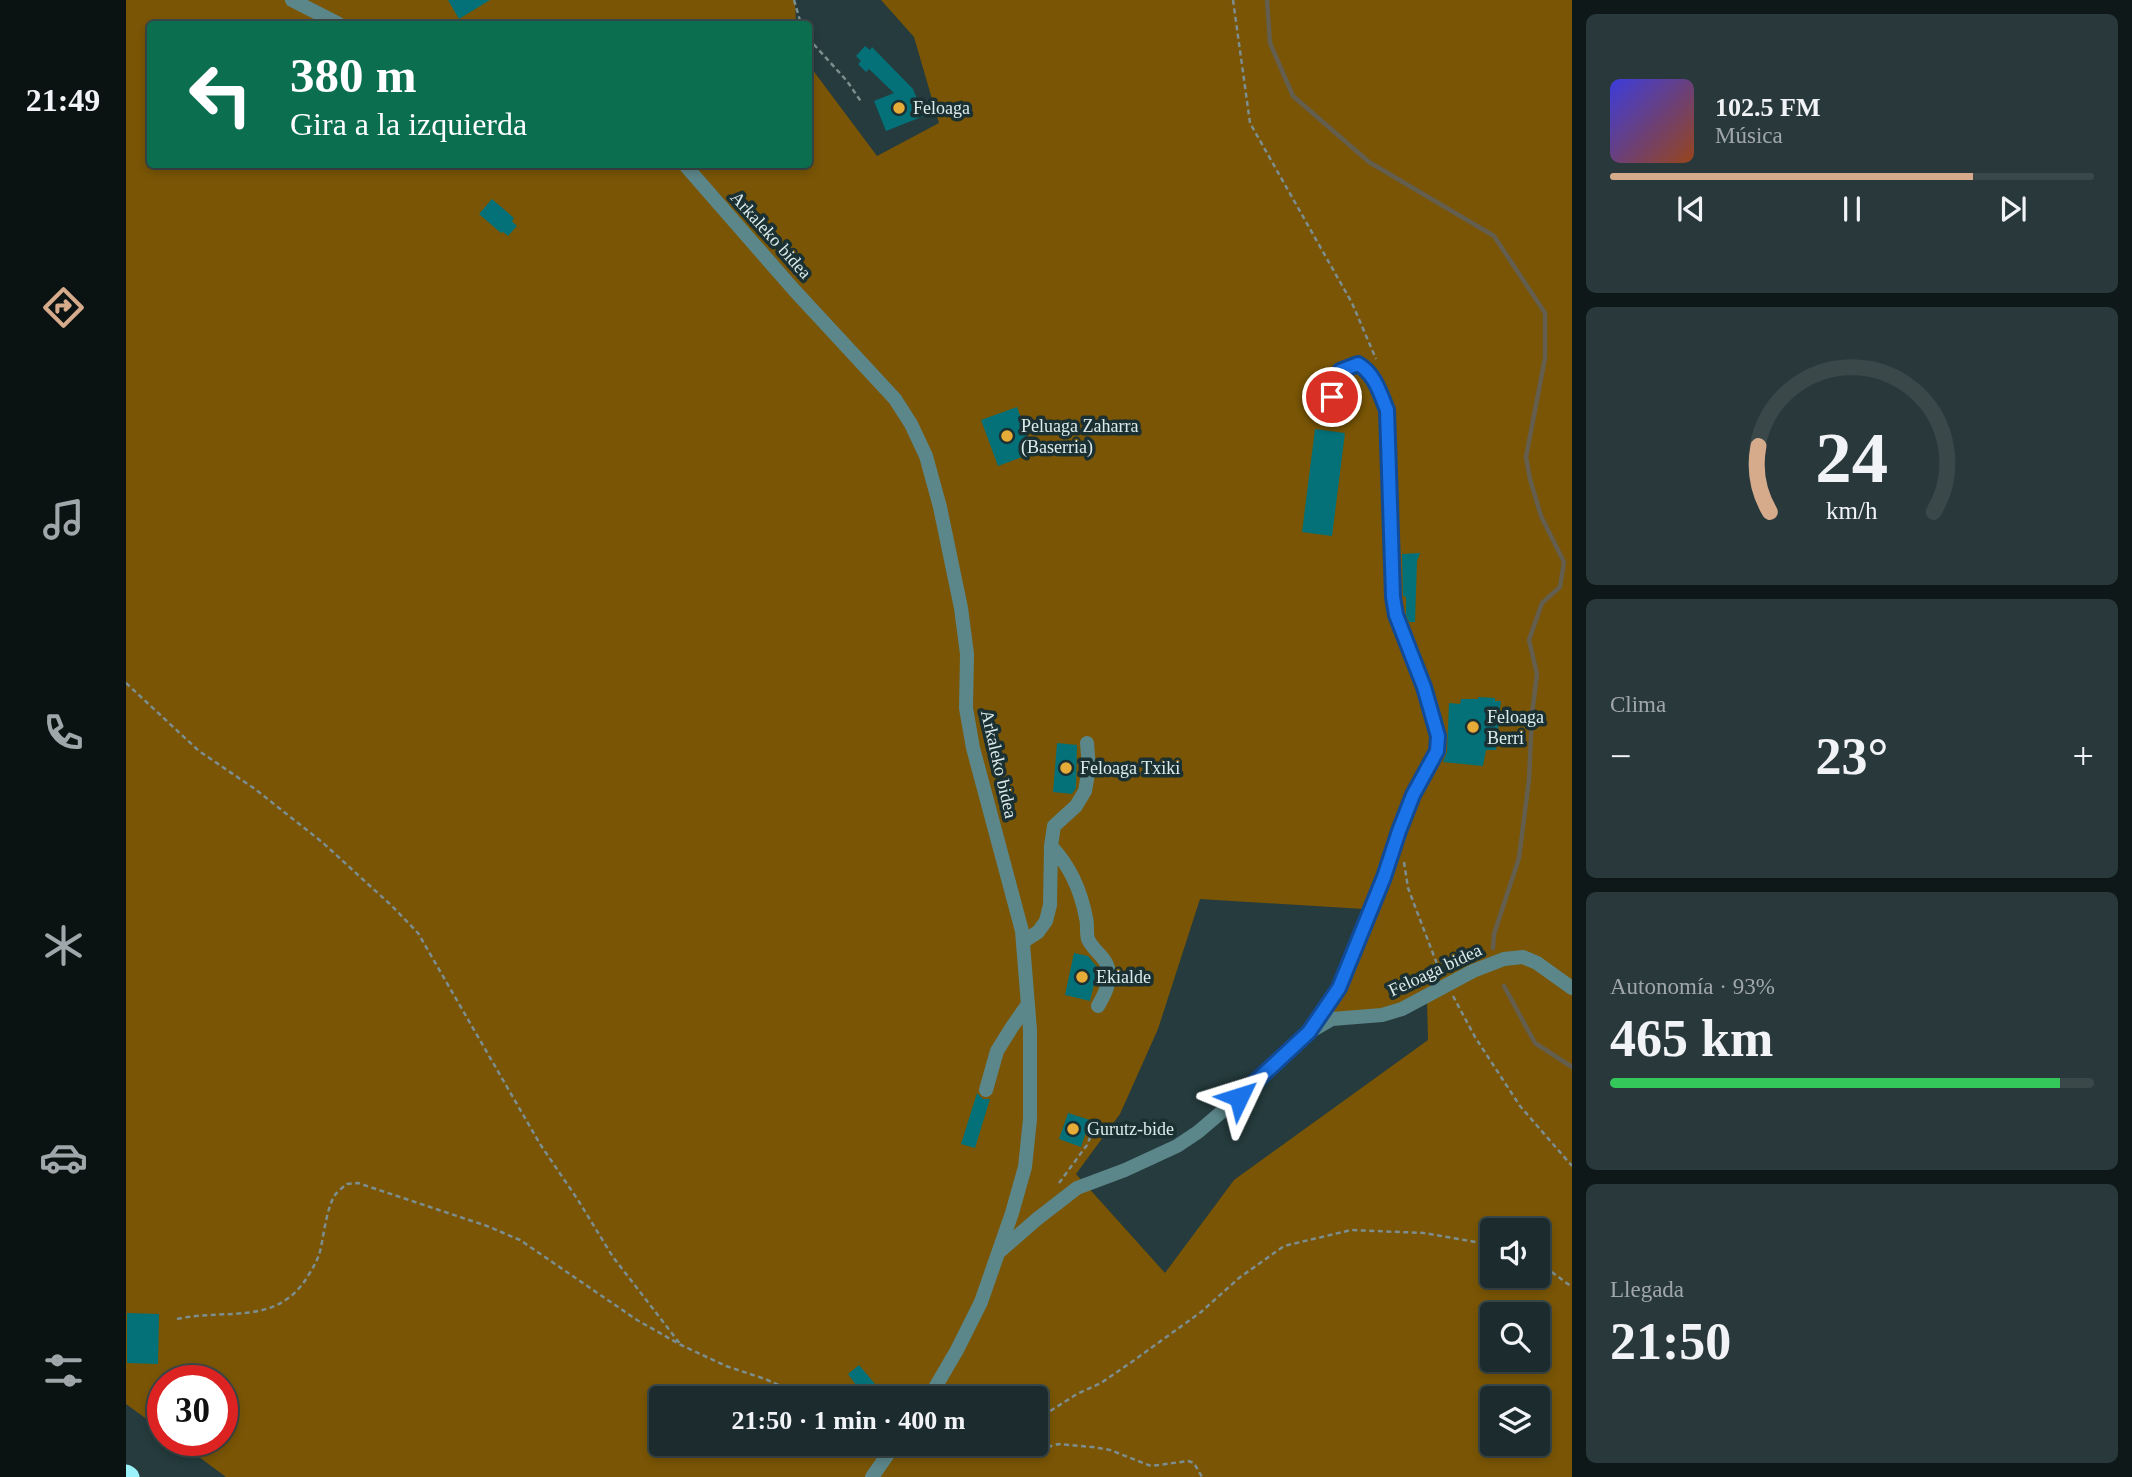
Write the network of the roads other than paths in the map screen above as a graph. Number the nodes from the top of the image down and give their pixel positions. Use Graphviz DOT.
graph roads {
  1 [pos="292,0"];
  2 [pos="333,21"];
  3 [pos="687,168"];
  4 [pos="1329,416"];
  5 [pos="1087,743"];
  6 [pos="1051,846"];
  7 [pos="1024,941"];
  8 [pos="1572,988"];
  9 [pos="1028,1004"];
  10 [pos="1098,1006"];
  11 [pos="1309,1032"];
  12 [pos="986,1090"];
  13 [pos="998,1253"];
  14 [pos="936,1386"];
  15 [pos="887,1456"];
  16 [pos="872,1477"];
  1 -- 2 [label="street"];
  3 -- 7 [label="street, Arkaleko bidea"];
  4 -- 11 [label="street"];
  5 -- 6 [label="street"];
  6 -- 7 [label="street"];
  6 -- 10 [label="street"];
  7 -- 9 [label="street, Arkaleko bidea"];
  8 -- 11 [label="street, Feloaga bidea"];
  9 -- 12 [label="street"];
  9 -- 13 [label="street, Arkaleko bidea"];
  11 -- 13 [label="street"];
  13 -- 14 [label="street, Arkaleko bidea"];
  15 -- 16 [label="street"];
}
